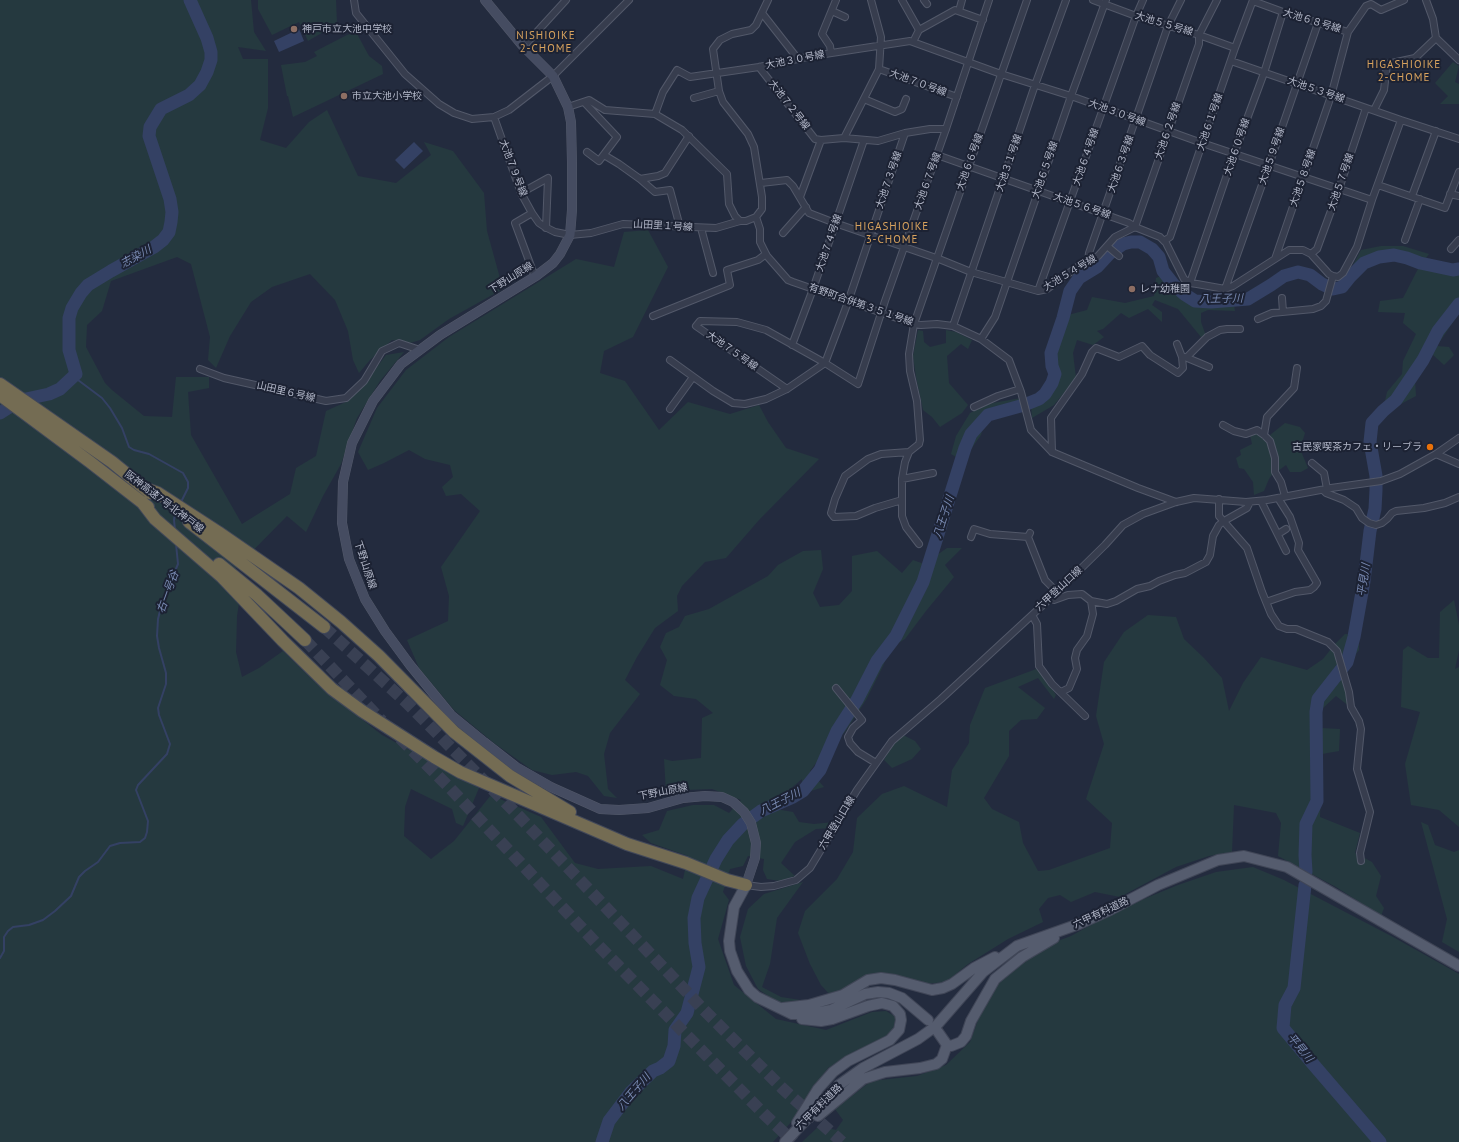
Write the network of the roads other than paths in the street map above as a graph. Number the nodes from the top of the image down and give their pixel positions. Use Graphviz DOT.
graph roads {
  1 [pos="354,0"];
  2 [pos="485,0"];
  3 [pos="566,0"];
  4 [pos="629,0"];
  5 [pos="768,0"];
  6 [pos="836,0"];
  7 [pos="871,0"];
  8 [pos="902,0"];
  9 [pos="962,0"];
  10 [pos="989,0"];
  11 [pos="1027,0"];
  12 [pos="1066,0"];
  13 [pos="1093,0"];
  14 [pos="1143,0"];
  15 [pos="1181,0"];
  16 [pos="1217,0"];
  17 [pos="1253,0"];
  18 [pos="1404,0"];
  19 [pos="1426,0"];
  20 [pos="1106,2"];
  21 [pos="832,11"];
  22 [pos="959,11"];
  23 [pos="1283,12"];
  24 [pos="762,13"];
  25 [pos="1136,16"];
  26 [pos="845,17"];
  27 [pos="983,20"];
  28 [pos="1318,23"];
  29 [pos="1168,26"];
  30 [pos="919,30"];
  31 [pos="1348,32"];
  32 [pos="1198,35"];
  33 [pos="1436,38"];
  34 [pos="913,42"];
  35 [pos="524,46"];
  36 [pos="881,46"];
  37 [pos="1235,48"];
  38 [pos="831,53"];
  39 [pos="798,59"];
  40 [pos="1459,60"];
  41 [pos="968,62"];
  42 [pos="1231,62"];
  43 [pos="759,67"];
  44 [pos="879,69"];
  45 [pos="716,73"];
  46 [pos="1264,73"];
  47 [pos="1001,74"];
  48 [pos="552,76"];
  49 [pos="1297,84"];
  50 [pos="1035,85"];
  51 [pos="719,91"];
  52 [pos="1071,96"];
  53 [pos="1331,96"];
  54 [pos="957,97"];
  55 [pos="694,98"];
  56 [pos="864,99"];
  57 [pos="906,99"];
  58 [pos="584,102"];
  59 [pos="568,107"];
  60 [pos="1103,108"];
  61 [pos="1366,108"];
  62 [pos="1374,110"];
  63 [pos="655,114"];
  64 [pos="494,117"];
  65 [pos="1136,120"];
  66 [pos="1401,120"];
  67 [pos="946,129"];
  68 [pos="1168,130"];
  69 [pos="1436,131"];
  70 [pos="905,133"];
  71 [pos="689,136"];
  72 [pos="844,138"];
  73 [pos="1459,139"];
  74 [pos="821,140"];
  75 [pos="864,140"];
  76 [pos="1202,143"];
  77 [pos="587,152"];
  78 [pos="1234,154"];
  79 [pos="604,155"];
  80 [pos="937,155"];
  81 [pos="1269,165"];
  82 [pos="968,166"];
  83 [pos="1459,172"];
  84 [pos="1304,176"];
  85 [pos="640,179"];
  86 [pos="1004,179"];
  87 [pos="761,184"];
  88 [pos="1378,185"];
  89 [pos="1339,188"];
  90 [pos="1038,190"];
  91 [pos="521,193"];
  92 [pos="1450,194"];
  93 [pos="800,196"];
  94 [pos="1412,196"];
  95 [pos="1459,196"];
  96 [pos="1420,199"];
  97 [pos="1372,200"];
  98 [pos="1071,202"];
  99 [pos="806,207"];
  100 [pos="532,213"];
  101 [pos="1104,213"];
  102 [pos="756,217"];
  103 [pos="740,221"];
  104 [pos="836,223"];
  105 [pos="680,227"];
  106 [pos="1135,227"];
  107 [pos="546,228"];
  108 [pos="701,228"];
  109 [pos="783,233"];
  110 [pos="570,235"];
  111 [pos="870,235"];
  112 [pos="1405,240"];
  113 [pos="1459,240"];
  114 [pos="1164,241"];
  115 [pos="904,247"];
  116 [pos="1108,247"];
  117 [pos="1451,249"];
  118 [pos="766,254"];
  119 [pos="1311,254"];
  120 [pos="1119,256"];
  121 [pos="936,258"];
  122 [pos="1275,259"];
  123 [pos="1088,261"];
  124 [pos="971,272"];
  125 [pos="713,273"];
  126 [pos="535,277"];
  127 [pos="1333,278"];
  128 [pos="1006,281"];
  129 [pos="1190,283"];
  130 [pos="1225,289"];
  131 [pos="813,290"];
  132 [pos="1038,291"];
  133 [pos="1282,298"];
  134 [pos="848,302"];
  135 [pos="1283,312"];
  136 [pos="882,313"];
  137 [pos="653,316"];
  138 [pos="1258,319"];
  139 [pos="914,324"];
  140 [pos="953,326"];
  141 [pos="1240,329"];
  142 [pos="981,339"];
  143 [pos="1177,344"];
  144 [pos="792,345"];
  145 [pos="420,350"];
  146 [pos="1185,357"];
  147 [pos="670,360"];
  148 [pos="825,362"];
  149 [pos="1210,367"];
  150 [pos="1297,368"];
  151 [pos="200,369"];
  152 [pos="693,377"];
  153 [pos="0,384"];
  154 [pos="858,384"];
  155 [pos="787,389"];
  156 [pos="1020,390"];
  157 [pos="0,395"];
  158 [pos="974,407"];
  159 [pos="670,409"];
  160 [pos="1223,425"];
  161 [pos="1264,435"];
  162 [pos="1459,438"];
  163 [pos="909,452"];
  164 [pos="1052,452"];
  165 [pos="1436,454"];
  166 [pos="1312,463"];
  167 [pos="1459,464"];
  168 [pos="933,473"];
  169 [pos="902,479"];
  170 [pos="144,488"];
  171 [pos="1325,489"];
  172 [pos="1282,497"];
  173 [pos="1459,497"];
  174 [pos="1219,499"];
  175 [pos="902,500"];
  176 [pos="1261,501"];
  177 [pos="142,502"];
  178 [pos="1176,502"];
  179 [pos="1250,502"];
  180 [pos="1224,521"];
  181 [pos="1286,529"];
  182 [pos="1278,534"];
  183 [pos="971,537"];
  184 [pos="919,544"];
  185 [pos="1286,551"];
  186 [pos="1057,592"];
  187 [pos="1050,598"];
  188 [pos="1091,601"];
  189 [pos="1266,602"];
  190 [pos="1032,615"];
  191 [pos="324,627"];
  192 [pos="305,640"];
  193 [pos="836,688"];
  194 [pos="1061,692"];
  195 [pos="1085,716"];
  196 [pos="876,763"];
  197 [pos="627,844"];
  198 [pos="1361,861"];
  199 [pos="746,885"];
  200 [pos="1079,924"];
  201 [pos="1018,946"];
  202 [pos="1459,966"];
  203 [pos="779,1009"];
  204 [pos="928,1020"];
  205 [pos="938,1032"];
  206 [pos="947,1045"];
  207 [pos="781,1142"];
  208 [pos="784,1142"];
  209 [pos="792,1142"];
  1 -- 64 [label="street"];
  2 -- 35 [label="street, 下野山原線"];
  3 -- 35 [label="street"];
  4 -- 48 [label="street"];
  5 -- 24 [label="street"];
  6 -- 21 [label="street"];
  7 -- 36 [label="street, 大池７０号線"];
  8 -- 30 [label="street"];
  9 -- 22 [label="street"];
  10 -- 27 [label="street, 大池６７号線"];
  11 -- 47 [label="street, 大池６６号線"];
  12 -- 50 [label="street, 大池３１号線"];
  13 -- 20 [label="street, 大池５５号線"];
  14 -- 25 [label="street, 大池６４号線"];
  15 -- 29 [label="street, 大池６３号線"];
  16 -- 32 [label="street"];
  17 -- 23 [label="street, 大池６８号線"];
  17 -- 37 [label="street, 大池６１号線"];
  18 -- 31 [label="street, 大池５８号線"];
  19 -- 33 [label="street"];
  20 -- 25 [label="street, 大池５５号線"];
  20 -- 52 [label="street, 大池６５号線"];
  21 -- 26 [label="street"];
  21 -- 38 [label="street"];
  22 -- 27 [label="street"];
  22 -- 30 [label="street"];
  23 -- 28 [label="street, 大池６８号線"];
  23 -- 46 [label="street, 大池６０号線"];
  24 -- 39 [label="street"];
  24 -- 45 [label="street"];
  25 -- 29 [label="street, 大池５５号線"];
  25 -- 60 [label="street, 大池６４号線"];
  27 -- 41 [label="street, 大池６７号線"];
  28 -- 31 [label="street, 大池６８号線"];
  28 -- 49 [label="street, 大池５９号線"];
  29 -- 32 [label="street, 大池５５号線"];
  29 -- 65 [label="street, 大池６３号線"];
  30 -- 34 [label="street"];
  31 -- 53 [label="street, 大池５８号線"];
  32 -- 37 [label="street, 大池５５号線"];
  32 -- 68 [label="street, 大池６２号線"];
  33 -- 40 [label="street"];
  33 -- 62 [label="street"];
  34 -- 36 [label="street, 大池３０号線"];
  34 -- 41 [label="street, 大池３０号線"];
  35 -- 48 [label="street, 下野山原線"];
  36 -- 38 [label="street, 大池３０号線"];
  36 -- 44 [label="street, 大池７０号線"];
  37 -- 42 [label="street, 大池６１号線"];
  38 -- 39 [label="street, 大池３０号線"];
  39 -- 43 [label="street, 大池３０号線"];
  41 -- 47 [label="street, 大池３０号線"];
  41 -- 54 [label="street, 大池６７号線"];
  42 -- 46 [label="street, 大池５３号線"];
  42 -- 76 [label="street, 大池６１号線"];
  43 -- 45 [label="street, 大池３０号線"];
  43 -- 74 [label="street, 大池７２号線"];
  44 -- 54 [label="street, 大池７０号線"];
  44 -- 56 [label="street, 大池７０号線"];
  45 -- 51 [label="street"];
  45 -- 63 [label="street, 大池３０号線"];
  46 -- 49 [label="street, 大池５３号線"];
  46 -- 78 [label="street, 大池６０号線"];
  47 -- 50 [label="street, 大池３０号線"];
  47 -- 82 [label="street, 大池６６号線"];
  48 -- 59 [label="street, 下野山原線"];
  48 -- 64 [label="street"];
  49 -- 53 [label="street, 大池５３号線"];
  49 -- 81 [label="street, 大池５９号線"];
  50 -- 52 [label="street, 大池３０号線"];
  50 -- 86 [label="street, 大池３１号線"];
  51 -- 55 [label="street"];
  51 -- 87 [label="street"];
  52 -- 60 [label="street, 大池３０号線"];
  52 -- 90 [label="street, 大池６５号線"];
  53 -- 61 [label="street, 大池５３号線"];
  53 -- 84 [label="street, 大池５８号線"];
  54 -- 67 [label="street, 大池６７号線"];
  56 -- 57 [label="street"];
  56 -- 72 [label="street, 大池７０号線"];
  58 -- 59 [label="street"];
  58 -- 63 [label="street"];
  58 -- 79 [label="street"];
  59 -- 110 [label="street, 下野山原線"];
  60 -- 65 [label="street, 大池３０号線"];
  60 -- 98 [label="street, 大池６４号線"];
  61 -- 62 [label="street, 大池５３号線"];
  61 -- 89 [label="street, 大池５７号線"];
  62 -- 66 [label="street, 大池５３号線"];
  63 -- 71 [label="street"];
  64 -- 91 [label="street, 大池７９号線"];
  65 -- 68 [label="street, 大池３０号線"];
  65 -- 101 [label="street, 大池６３号線"];
  66 -- 69 [label="street"];
  66 -- 88 [label="street"];
  67 -- 70 [label="street"];
  67 -- 80 [label="street, 大池６７号線"];
  68 -- 76 [label="street, 大池３０号線"];
  68 -- 106 [label="street, 大池６２号線"];
  69 -- 73 [label="street"];
  69 -- 94 [label="street"];
  70 -- 75 [label="street"];
  70 -- 111 [label="street, 大池７３号線"];
  71 -- 85 [label="street"];
  71 -- 103 [label="street"];
  72 -- 74 [label="street"];
  72 -- 75 [label="street"];
  74 -- 93 [label="street"];
  75 -- 104 [label="street, 大池７４号線"];
  76 -- 78 [label="street, 大池３０号線"];
  76 -- 114 [label="street, 大池６１号線"];
  77 -- 79 [label="street"];
  78 -- 81 [label="street, 大池３０号線"];
  78 -- 129 [label="street, 大池６０号線"];
  79 -- 85 [label="street"];
  80 -- 82 [label="street, 大池５６号線"];
  80 -- 115 [label="street, 大池６７号線"];
  81 -- 84 [label="street, 大池３０号線"];
  81 -- 130 [label="street, 大池５９号線"];
  82 -- 86 [label="street, 大池５６号線"];
  82 -- 121 [label="street, 大池６６号線"];
  83 -- 92 [label="street"];
  84 -- 89 [label="street, 大池３０号線"];
  84 -- 122 [label="street, 大池５８号線"];
  85 -- 105 [label="street"];
  86 -- 90 [label="street, 大池５６号線"];
  86 -- 124 [label="street, 大池３１号線"];
  87 -- 93 [label="street, 大池５４号線"];
  87 -- 102 [label="street"];
  88 -- 94 [label="street"];
  88 -- 97 [label="street"];
  89 -- 97 [label="street, 大池３０号線"];
  89 -- 119 [label="street, 大池５７号線"];
  90 -- 98 [label="street, 大池５６号線"];
  90 -- 128 [label="street, 大池６５号線"];
  91 -- 100 [label="street, 大池７９号線"];
  91 -- 107 [label="street"];
  92 -- 95 [label="street"];
  92 -- 96 [label="street"];
  93 -- 99 [label="street, 大池５４号線"];
  94 -- 96 [label="street"];
  96 -- 112 [label="street"];
  97 -- 127 [label="street"];
  98 -- 101 [label="street, 大池５６号線"];
  98 -- 132 [label="street, 大池６４号線"];
  99 -- 104 [label="street, 大池５４号線"];
  99 -- 109 [label="street"];
  100 -- 107 [label="street, 大池７９号線"];
  100 -- 126 [label="street"];
  101 -- 106 [label="street, 大池５６号線"];
  101 -- 123 [label="street, 大池６３号線"];
  102 -- 103 [label="street, 山田里１号線"];
  102 -- 118 [label="street"];
  103 -- 108 [label="street, 山田里１号線"];
  104 -- 111 [label="street, 大池５４号線"];
  104 -- 131 [label="street, 大池７４号線"];
  105 -- 108 [label="street, 山田里１号線"];
  105 -- 110 [label="street, 山田里１号線"];
  106 -- 114 [label="street"];
  106 -- 116 [label="street, 大池５４号線"];
  107 -- 110 [label="street, 山田里１号線"];
  108 -- 125 [label="street"];
  110 -- 126 [label="street, 下野山原線"];
  111 -- 115 [label="street, 大池５４号線"];
  111 -- 134 [label="street, 大池７３号線"];
  113 -- 117 [label="street"];
  114 -- 129 [label="street"];
  115 -- 121 [label="street, 大池５４号線"];
  115 -- 136 [label="street, 大池６７号線"];
  116 -- 120 [label="street"];
  116 -- 123 [label="street, 大池５４号線"];
  118 -- 131 [label="street, 有野町合併第３５１号線"];
  118 -- 137 [label="street"];
  119 -- 122 [label="street"];
  119 -- 127 [label="street"];
  121 -- 124 [label="street, 大池５４号線"];
  121 -- 139 [label="street, 大池６６号線"];
  122 -- 130 [label="street"];
  123 -- 132 [label="street, 大池５４号線"];
  124 -- 128 [label="street, 大池５４号線"];
  124 -- 140 [label="street, 大池３１号線"];
  126 -- 145 [label="street, 下野山原線"];
  127 -- 135 [label="street"];
  128 -- 132 [label="street, 大池５４号線"];
  128 -- 142 [label="street, 大池６５号線"];
  129 -- 130 [label="street"];
  131 -- 134 [label="street, 有野町合併第３５１号線"];
  131 -- 144 [label="street, 大池７４号線"];
  133 -- 135 [label="street"];
  134 -- 136 [label="street, 有野町合併第３５１号線"];
  134 -- 148 [label="street, 大池７３号線"];
  135 -- 138 [label="street"];
  136 -- 139 [label="street, 有野町合併第３５１号線"];
  136 -- 154 [label="street, 大池６７号線"];
  139 -- 140 [label="street, 有野町合併第３５１号線"];
  139 -- 163 [label="street, 大池６６号線"];
  140 -- 142 [label="street, 有野町合併第３５１号線"];
  141 -- 146 [label="street"];
  142 -- 156 [label="street, 有野町合併第３５１号線"];
  143 -- 146 [label="street"];
  144 -- 148 [label="street, 大池７５号線"];
  144 -- 155 [label="street, 大池７５号線"];
  145 -- 151 [label="street, 山田里６号線"];
  145 -- 199 [label="street, 下野山原線"];
  146 -- 149 [label="street"];
  146 -- 164 [label="street"];
  147 -- 152 [label="street"];
  148 -- 154 [label="street, 大池７５号線"];
  148 -- 155 [label="street"];
  150 -- 161 [label="street"];
  152 -- 155 [label="street"];
  152 -- 159 [label="street"];
  153 -- 170 [label="highway, 阪神高速7号北神戸線"];
  156 -- 158 [label="street"];
  156 -- 164 [label="street, 有野町合併第３５１号線"];
  157 -- 177 [label="highway, 阪神高速7号北神戸線"];
  160 -- 161 [label="street"];
  161 -- 172 [label="street"];
  162 -- 165 [label="street, 六甲登山口線"];
  163 -- 169 [label="street"];
  163 -- 175 [label="street"];
  164 -- 178 [label="street, 有野町合併第３５１号線"];
  165 -- 167 [label="street"];
  165 -- 171 [label="street, 六甲登山口線"];
  166 -- 171 [label="street"];
  168 -- 169 [label="street"];
  169 -- 175 [label="street"];
  170 -- 191 [label="highway, 阪神高速7号北神戸線"];
  170 -- 197 [label="highway"];
  171 -- 172 [label="street, 六甲登山口線"];
  171 -- 173 [label="street"];
  172 -- 176 [label="street, 六甲登山口線"];
  172 -- 189 [label="street"];
  174 -- 178 [label="street, 六甲登山口線"];
  174 -- 179 [label="street, 六甲登山口線"];
  174 -- 180 [label="street"];
  175 -- 184 [label="street"];
  176 -- 179 [label="street, 六甲登山口線"];
  176 -- 182 [label="street"];
  177 -- 192 [label="highway, 阪神高速7号北神戸線"];
  177 -- 197 [label="highway"];
  178 -- 186 [label="street, 六甲登山口線"];
  179 -- 180 [label="street"];
  180 -- 188 [label="street"];
  180 -- 189 [label="street"];
  181 -- 182 [label="street"];
  182 -- 185 [label="street"];
  183 -- 186 [label="street"];
  186 -- 187 [label="street, 六甲登山口線"];
  187 -- 188 [label="street"];
  187 -- 190 [label="street, 六甲登山口線"];
  188 -- 194 [label="street"];
  189 -- 198 [label="street"];
  190 -- 194 [label="street"];
  190 -- 196 [label="street, 六甲登山口線"];
  193 -- 196 [label="street"];
  194 -- 195 [label="street"];
  196 -- 199 [label="street, 六甲登山口線"];
  197 -- 199 [label="highway"];
  199 -- 203 [label="main road"];
  200 -- 201 [label="main road, 六甲有料道路"];
  200 -- 202 [label="main road, 六甲有料道路"];
  200 -- 206 [label="main road"];
  201 -- 203 [label="main road"];
  201 -- 208 [label="main road, 六甲有料道路"];
  203 -- 204 [label="main road"];
  203 -- 207 [label="main road"];
  205 -- 206 [label="main road"];
  206 -- 209 [label="main road"];
}
